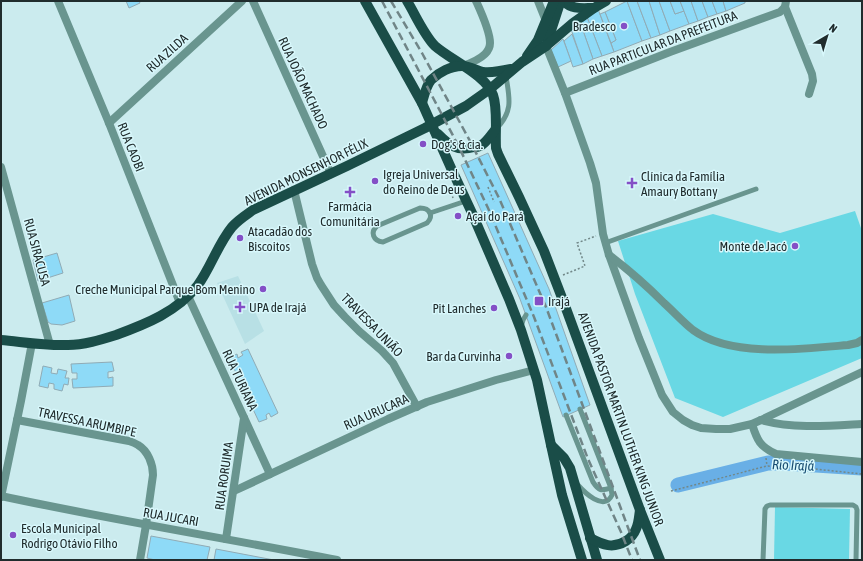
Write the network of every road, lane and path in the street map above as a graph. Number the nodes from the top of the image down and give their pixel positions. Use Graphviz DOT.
graph roads {
  1 [pos="58,1"];
  2 [pos="242,1"];
  3 [pos="253,1"];
  4 [pos="365,1"];
  5 [pos="407,1"];
  6 [pos="476,1"];
  7 [pos="538,1"];
  8 [pos="554,1"];
  9 [pos="562,1"];
  10 [pos="606,1"];
  11 [pos="786,4"];
  12 [pos="594,8"];
  13 [pos="546,20"];
  14 [pos="546,46"];
  15 [pos="522,62"];
  16 [pos="463,66"];
  17 [pos="510,72"];
  18 [pos="490,89"];
  19 [pos="565,93"];
  20 [pos="809,94"];
  21 [pos="422,103"];
  22 [pos="108,123"];
  23 [pos="434,127"];
  24 [pos="495,130"];
  25 [pos="1,167"];
  26 [pos="331,174"];
  27 [pos="488,188"];
  28 [pos="294,190"];
  29 [pos="756,190"];
  30 [pos="466,201"];
  31 [pos="494,202"];
  32 [pos="430,213"];
  33 [pos="603,234"];
  34 [pos="606,243"];
  35 [pos="609,255"];
  36 [pos="556,281"];
  37 [pos="188,296"];
  38 [pos="180,303"];
  39 [pos="526,315"];
  40 [pos="521,330"];
  41 [pos="1,340"];
  42 [pos="862,340"];
  43 [pos="32,343"];
  44 [pos="50,345"];
  45 [pos="534,370"];
  46 [pos="862,372"];
  47 [pos="417,406"];
  48 [pos="580,409"];
  49 [pos="566,415"];
  50 [pos="244,417"];
  51 [pos="17,420"];
  52 [pos="761,420"];
  53 [pos="752,424"];
  54 [pos="862,424"];
  55 [pos="551,445"];
  56 [pos="766,460"];
  57 [pos="862,462"];
  58 [pos="767,466"];
  59 [pos="270,474"];
  60 [pos="862,474"];
  61 [pos="574,480"];
  62 [pos="611,488"];
  63 [pos="234,491"];
  64 [pos="671,491"];
  65 [pos="1,497"];
  66 [pos="640,510"];
  67 [pos="146,525"];
  68 [pos="590,538"];
  69 [pos="226,539"];
  70 [pos="293,551"];
  71 [pos="140,560"];
  72 [pos="291,560"];
  73 [pos="337,560"];
  74 [pos="582,560"];
  75 [pos="597,560"];
  76 [pos="660,560"];
  77 [pos="763,560"];
  78 [pos="856,560"];
  1 -- 22 [label="street, RUA CAOBI"];
  2 -- 22 [label="street, RUA ZILDA"];
  3 -- 26 [label="street, RUA JOÃO MACHADO"];
  4 -- 21 [label="main road"];
  5 -- 16 [label="main road"];
  6 -- 16 [label="street"];
  7 -- 13 [label="street"];
  8 -- 13 [label="main road"];
  9 -- 12 [label="main road"];
  9 -- 14 [label="main road"];
  10 -- 12 [label="main road, AVENIDA MONSENHOR FÉLIX"];
  11 -- 19 [label="street, RUA PARTICULAR DA PREFEITURA"];
  11 -- 20 [label="street"];
  12 -- 14 [label="main road, AVENIDA MONSENHOR FÉLIX"];
  13 -- 15 [label="main road"];
  14 -- 15 [label="main road, AVENIDA MONSENHOR FÉLIX"];
  14 -- 19 [label="street"];
  15 -- 17 [label="main road, AVENIDA MONSENHOR FÉLIX"];
  16 -- 17 [label="main road"];
  16 -- 18 [label="main road"];
  16 -- 21 [label="main road"];
  17 -- 18 [label="main road, AVENIDA MONSENHOR FÉLIX"];
  17 -- 24 [label="lane"];
  18 -- 23 [label="main road, AVENIDA MONSENHOR FÉLIX"];
  18 -- 24 [label="main road, AVENIDA PASTOR MARTIN LUTHER KING JUNIOR"];
  19 -- 33 [label="street"];
  21 -- 23 [label="main road"];
  22 -- 38 [label="street, RUA CAOBI"];
  23 -- 24 [label="main road"];
  23 -- 26 [label="main road, AVENIDA MONSENHOR FÉLIX"];
  23 -- 30 [label="main road"];
  24 -- 36 [label="main road, AVENIDA PASTOR MARTIN LUTHER KING JUNIOR"];
  25 -- 44 [label="street, RUA SIRACUSA"];
  26 -- 28 [label="main road, AVENIDA MONSENHOR FÉLIX"];
  27 -- 31 [label="path"];
  28 -- 37 [label="main road, AVENIDA MONSENHOR FÉLIX"];
  28 -- 47 [label="street, TRAVESSA UNIÃO"];
  29 -- 34 [label="lane"];
  30 -- 32 [label="lane"];
  30 -- 40 [label="main road"];
  32 -- 32 [label="lane"];
  33 -- 34 [label="street"];
  33 -- 36 [label="path"];
  34 -- 35 [label="street"];
  35 -- 42 [label="street"];
  35 -- 53 [label="street"];
  36 -- 66 [label="main road, AVENIDA PASTOR MARTIN LUTHER KING JUNIOR"];
  37 -- 38 [label="main road, AVENIDA MONSENHOR FÉLIX"];
  37 -- 50 [label="street, RUA TURIANA"];
  38 -- 44 [label="main road, AVENIDA MONSENHOR FÉLIX"];
  39 -- 40 [label="lane"];
  40 -- 45 [label="main road"];
  41 -- 43 [label="main road, AVENIDA MONSENHOR FÉLIX"];
  43 -- 44 [label="main road, AVENIDA MONSENHOR FÉLIX"];
  43 -- 51 [label="street"];
  45 -- 47 [label="street, RUA URUCARA"];
  45 -- 55 [label="main road"];
  46 -- 52 [label="street"];
  47 -- 59 [label="street, RUA URUCARA"];
  48 -- 62 [label="lane"];
  49 -- 62 [label="lane"];
  50 -- 59 [label="street, RUA TURIANA"];
  50 -- 63 [label="street, RUA RORUIMA"];
  51 -- 65 [label="street"];
  51 -- 67 [label="street, TRAVESSA ARUMBIPE"];
  52 -- 53 [label="street"];
  52 -- 54 [label="street"];
  53 -- 57 [label="street"];
  55 -- 61 [label="main road"];
  55 -- 74 [label="main road"];
  56 -- 58 [label="path"];
  58 -- 60 [label="path"];
  58 -- 64 [label="path"];
  59 -- 63 [label="street, RUA URUCARA"];
  61 -- 62 [label="lane"];
  61 -- 68 [label="main road"];
  63 -- 69 [label="street, RUA RORUIMA"];
  65 -- 67 [label="street, RUA JUCARI"];
  66 -- 68 [label="main road"];
  66 -- 76 [label="main road, AVENIDA PASTOR MARTIN LUTHER KING JUNIOR"];
  67 -- 69 [label="street, RUA JUCARI"];
  67 -- 71 [label="street, TRAVESSA ARUMBIPE"];
  68 -- 75 [label="main road"];
  69 -- 70 [label="street, RUA JUCARI"];
  70 -- 72 [label="street"];
  70 -- 73 [label="street, RUA JUCARI"];
  77 -- 78 [label="lane"];
}
